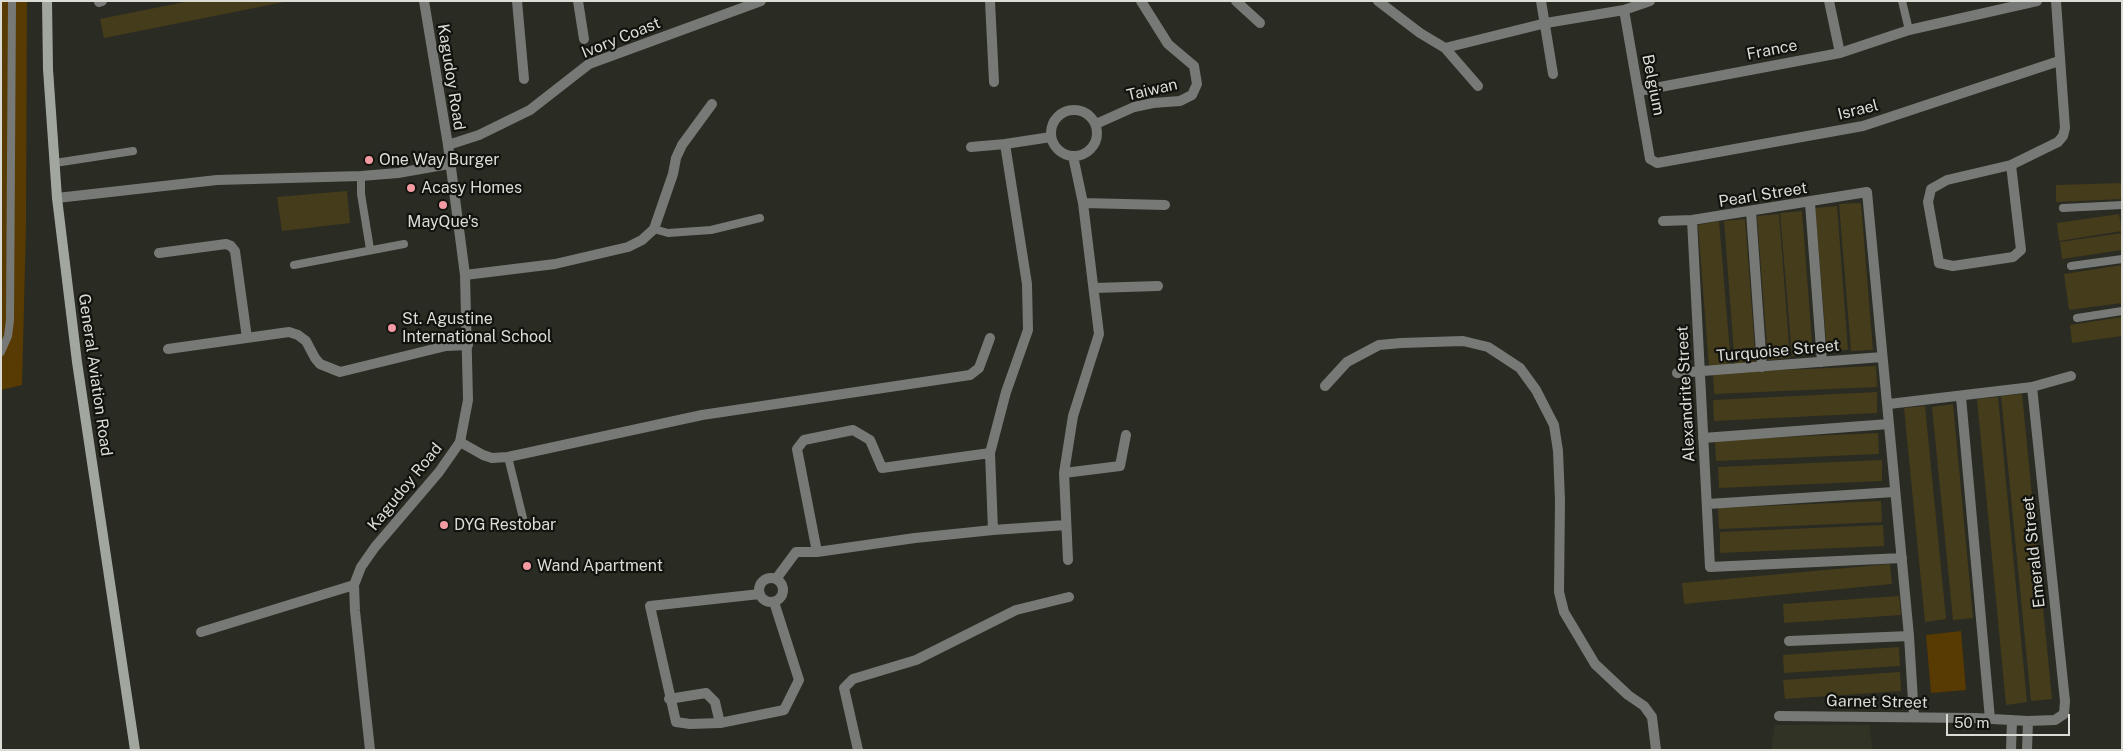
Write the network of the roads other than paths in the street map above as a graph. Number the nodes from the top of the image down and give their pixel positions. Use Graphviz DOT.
graph roads {
  1 [pos="12,1"];
  2 [pos="48,1"];
  3 [pos="424,1"];
  4 [pos="517,1"];
  5 [pos="578,1"];
  6 [pos="761,1"];
  7 [pos="990,1"];
  8 [pos="1141,1"];
  9 [pos="1236,1"];
  10 [pos="1378,1"];
  11 [pos="1541,1"];
  12 [pos="1650,1"];
  13 [pos="1830,1"];
  14 [pos="1902,1"];
  15 [pos="2037,1"];
  16 [pos="2056,1"];
  17 [pos="1624,10"];
  18 [pos="1260,22"];
  19 [pos="1546,23"];
  20 [pos="1909,30"];
  21 [pos="584,39"];
  22 [pos="1445,48"];
  23 [pos="1840,53"];
  24 [pos="2059,61"];
  25 [pos="1553,74"];
  26 [pos="524,79"];
  27 [pos="994,82"];
  28 [pos="1478,86"];
  29 [pos="1639,91"];
  30 [pos="712,104"];
  31 [pos="1096,124"];
  32 [pos="1051,137"];
  33 [pos="1005,144"];
  34 [pos="448,145"];
  35 [pos="971,146"];
  36 [pos="133,151"];
  37 [pos="1073,156"];
  38 [pos="55,163"];
  39 [pos="1657,163"];
  40 [pos="449,164"];
  41 [pos="2011,165"];
  42 [pos="361,176"];
  43 [pos="57,198"];
  44 [pos="1083,203"];
  45 [pos="1810,203"];
  46 [pos="1165,205"];
  47 [pos="2122,206"];
  48 [pos="2063,208"];
  49 [pos="1751,212"];
  50 [pos="760,218"];
  51 [pos="1692,220"];
  52 [pos="1663,221"];
  53 [pos="654,229"];
  54 [pos="404,244"];
  55 [pos="370,249"];
  56 [pos="159,253"];
  57 [pos="2122,259"];
  58 [pos="294,265"];
  59 [pos="2071,266"];
  60 [pos="465,274"];
  61 [pos="1158,286"];
  62 [pos="1094,288"];
  63 [pos="2122,311"];
  64 [pos="2077,318"];
  65 [pos="247,338"];
  66 [pos="990,338"];
  67 [pos="468,345"];
  68 [pos="168,349"];
  69 [pos="1,352"];
  70 [pos="1882,358"];
  71 [pos="1822,362"];
  72 [pos="1762,367"];
  73 [pos="1677,373"];
  74 [pos="1699,373"];
  75 [pos="2070,376"];
  76 [pos="1325,386"];
  77 [pos="2032,386"];
  78 [pos="1961,397"];
  79 [pos="1889,404"];
  80 [pos="1889,424"];
  81 [pos="1126,435"];
  82 [pos="1703,438"];
  83 [pos="460,442"];
  84 [pos="990,454"];
  85 [pos="508,457"];
  86 [pos="1064,473"];
  87 [pos="1894,492"];
  88 [pos="1708,504"];
  89 [pos="523,518"];
  90 [pos="1066,525"];
  91 [pos="993,530"];
  92 [pos="817,552"];
  93 [pos="1902,558"];
  94 [pos="1068,560"];
  95 [pos="776,579"];
  96 [pos="354,585"];
  97 [pos="760,594"];
  98 [pos="1069,598"];
  99 [pos="774,602"];
  100 [pos="201,632"];
  101 [pos="1909,636"];
  102 [pos="1789,641"];
  103 [pos="669,699"];
  104 [pos="2064,714"];
  105 [pos="1779,716"];
  106 [pos="1914,718"];
  107 [pos="1990,719"];
  108 [pos="2012,720"];
  109 [pos="2028,721"];
  110 [pos="720,723"];
  111 [pos="135,750"];
  112 [pos="370,750"];
  113 [pos="858,750"];
  114 [pos="1656,750"];
  115 [pos="2011,750"];
  116 [pos="2027,750"];
  1 -- 69 [label="lane"];
  2 -- 38 [label="main road, General Aviation Road"];
  3 -- 34 [label="street, Kagudoy Road"];
  4 -- 26 [label="street"];
  5 -- 21 [label="street"];
  6 -- 34 [label="street, Ivory Coast"];
  7 -- 27 [label="street"];
  8 -- 31 [label="street, Taiwan"];
  9 -- 18 [label="street"];
  10 -- 22 [label="street"];
  11 -- 19 [label="street"];
  12 -- 17 [label="street"];
  13 -- 23 [label="street"];
  14 -- 20 [label="lane"];
  15 -- 20 [label="street, France"];
  16 -- 24 [label="street"];
  17 -- 19 [label="street"];
  17 -- 29 [label="street, Belgium"];
  19 -- 22 [label="street"];
  19 -- 25 [label="street"];
  20 -- 23 [label="street, France"];
  22 -- 28 [label="street"];
  23 -- 29 [label="street, France"];
  24 -- 39 [label="street, Israel"];
  24 -- 41 [label="street"];
  29 -- 39 [label="street, Belgium"];
  30 -- 53 [label="street"];
  31 -- 32 [label="street"];
  31 -- 37 [label="street"];
  32 -- 33 [label="street"];
  32 -- 37 [label="street"];
  33 -- 35 [label="street"];
  33 -- 84 [label="street"];
  34 -- 40 [label="street, Kagudoy Road"];
  36 -- 38 [label="lane"];
  37 -- 44 [label="street"];
  38 -- 43 [label="main road, General Aviation Road"];
  40 -- 42 [label="street"];
  40 -- 60 [label="street, Kagudoy Road"];
  41 -- 41 [label="street"];
  42 -- 43 [label="street"];
  42 -- 55 [label="lane"];
  43 -- 111 [label="main road, General Aviation Road"];
  44 -- 46 [label="street"];
  44 -- 62 [label="street"];
  45 -- 49 [label="street, Pearl Street"];
  45 -- 70 [label="street, Pearl Street"];
  45 -- 71 [label="street"];
  47 -- 48 [label="lane"];
  49 -- 51 [label="street, Pearl Street"];
  49 -- 72 [label="street"];
  50 -- 53 [label="lane"];
  51 -- 52 [label="street, Pearl Street"];
  51 -- 74 [label="street, Alexandrite Street"];
  53 -- 60 [label="street"];
  54 -- 55 [label="lane"];
  55 -- 58 [label="lane"];
  56 -- 65 [label="street"];
  57 -- 59 [label="lane"];
  60 -- 67 [label="street, Kagudoy Road"];
  61 -- 62 [label="street"];
  62 -- 86 [label="street"];
  63 -- 64 [label="lane"];
  65 -- 67 [label="street"];
  65 -- 68 [label="street"];
  66 -- 85 [label="street"];
  67 -- 83 [label="street, Kagudoy Road"];
  70 -- 71 [label="street, Turquoise Street"];
  70 -- 79 [label="street"];
  71 -- 72 [label="street, Turquoise Street"];
  72 -- 74 [label="street, Turquoise Street"];
  73 -- 74 [label="street, Turquoise Street"];
  74 -- 82 [label="street, Alexandrite Street"];
  75 -- 77 [label="street"];
  76 -- 114 [label="street"];
  77 -- 78 [label="street"];
  77 -- 104 [label="street, Emerald Street"];
  78 -- 79 [label="street"];
  78 -- 107 [label="street"];
  79 -- 80 [label="street"];
  80 -- 82 [label="street"];
  80 -- 87 [label="street"];
  81 -- 86 [label="street"];
  82 -- 88 [label="street, Alexandrite Street"];
  83 -- 85 [label="street"];
  83 -- 96 [label="street, Kagudoy Road"];
  84 -- 91 [label="street"];
  84 -- 92 [label="street"];
  85 -- 89 [label="lane"];
  86 -- 90 [label="street"];
  87 -- 88 [label="street"];
  87 -- 93 [label="street"];
  88 -- 93 [label="street, Alexandrite Street"];
  90 -- 91 [label="street"];
  90 -- 94 [label="street"];
  91 -- 92 [label="street"];
  92 -- 95 [label="street"];
  93 -- 101 [label="street"];
  95 -- 97 [label="street"];
  95 -- 99 [label="street"];
  96 -- 100 [label="street"];
  96 -- 112 [label="street, Kagudoy Road"];
  97 -- 99 [label="street"];
  97 -- 103 [label="street"];
  98 -- 113 [label="street"];
  99 -- 110 [label="street"];
  101 -- 102 [label="street"];
  101 -- 106 [label="street"];
  103 -- 110 [label="street"];
  103 -- 110 [label="street"];
  104 -- 109 [label="street, Garnet Street"];
  105 -- 106 [label="street, Garnet Street"];
  106 -- 107 [label="street, Garnet Street"];
  107 -- 108 [label="street, Garnet Street"];
  108 -- 109 [label="street, Garnet Street"];
  108 -- 115 [label="street"];
  109 -- 116 [label="street"];
}
